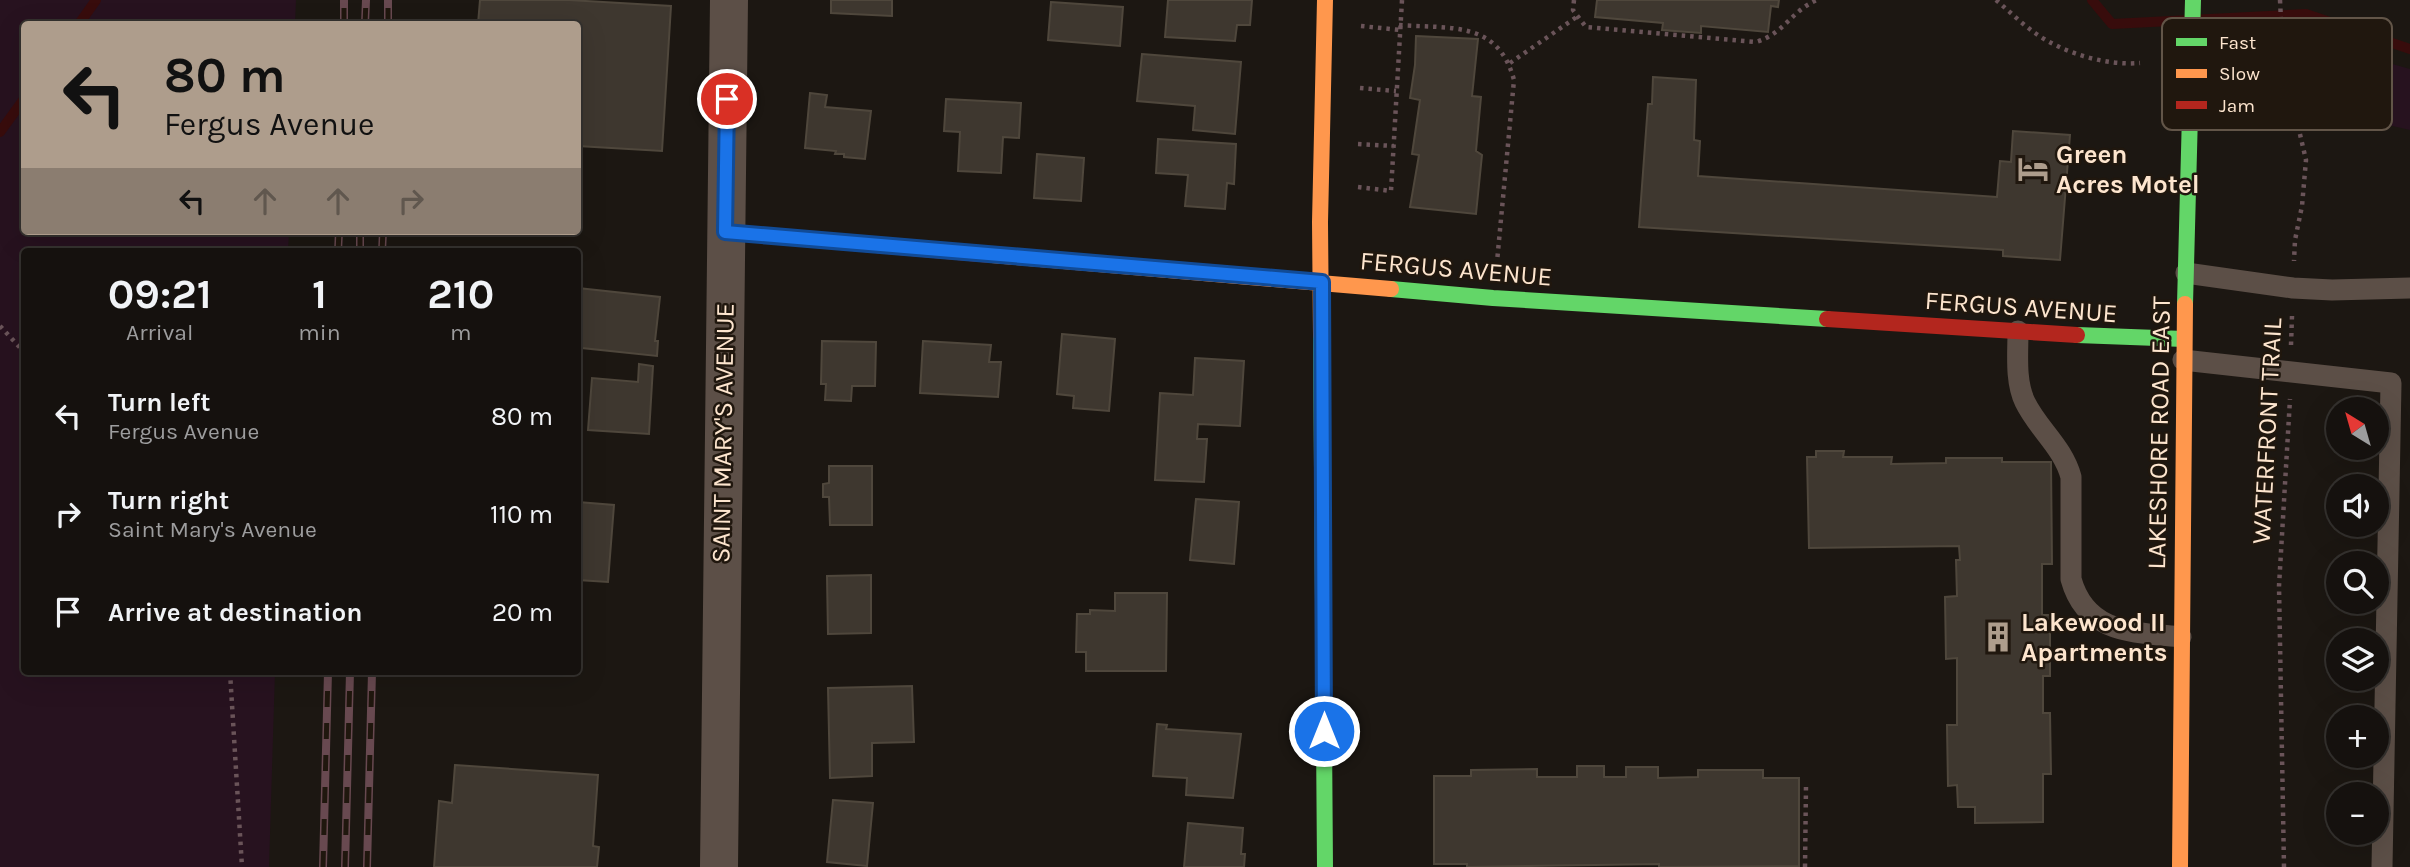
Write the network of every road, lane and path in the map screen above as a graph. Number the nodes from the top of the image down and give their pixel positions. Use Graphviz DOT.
graph roads {
  1 [pos="729,0"];
  2 [pos="1325,0"];
  3 [pos="1402,0"];
  4 [pos="1574,0"];
  5 [pos="1817,0"];
  6 [pos="1996,0"];
  7 [pos="2193,0"];
  8 [pos="2280,0"];
  9 [pos="1578,16"];
  10 [pos="2192,18"];
  11 [pos="2280,18"];
  12 [pos="1360,26"];
  13 [pos="1400,28"];
  14 [pos="1510,63"];
  15 [pos="2140,63"];
  16 [pos="1359,88"];
  17 [pos="1396,91"];
  18 [pos="2189,130"];
  19 [pos="2300,130"];
  20 [pos="1357,144"];
  21 [pos="1394,146"];
  22 [pos="1357,187"];
  23 [pos="725,232"];
  24 [pos="2186,273"];
  25 [pos="1322,282"];
  26 [pos="2293,288"];
  27 [pos="2410,288"];
  28 [pos="1493,298"];
  29 [pos="0,326"];
  30 [pos="2018,331"];
  31 [pos="21,349"];
  32 [pos="2184,350"];
  33 [pos="2290,371"];
  34 [pos="2401,384"];
  35 [pos="2181,637"];
  36 [pos="230,675"];
  37 [pos="1806,785"];
  38 [pos="242,867"];
  39 [pos="719,867"];
  40 [pos="1325,867"];
  41 [pos="1805,867"];
  42 [pos="2180,867"];
  43 [pos="2284,867"];
  44 [pos="2382,867"];
  1 -- 23 [label="street, SAINT MARY'S AVENUE"];
  2 -- 25 [label="street"];
  3 -- 13 [label="path"];
  4 -- 9 [label="path"];
  5 -- 9 [label="path"];
  6 -- 15 [label="path"];
  7 -- 10 [label="street, LAKESHORE ROAD EAST"];
  8 -- 11 [label="path, WATERFRONT TRAIL"];
  9 -- 14 [label="path"];
  12 -- 13 [label="path"];
  13 -- 14 [label="path"];
  13 -- 17 [label="path"];
  14 -- 28 [label="path"];
  16 -- 17 [label="path"];
  17 -- 21 [label="path"];
  18 -- 24 [label="street, LAKESHORE ROAD EAST"];
  19 -- 26 [label="path, WATERFRONT TRAIL"];
  20 -- 21 [label="path"];
  21 -- 22 [label="path"];
  23 -- 25 [label="street, FERGUS AVENUE"];
  23 -- 39 [label="street, SAINT MARY'S AVENUE"];
  24 -- 26 [label="lane"];
  24 -- 32 [label="street, LAKESHORE ROAD EAST"];
  25 -- 28 [label="street, FERGUS AVENUE"];
  25 -- 40 [label="street"];
  26 -- 27 [label="lane"];
  26 -- 33 [label="path, WATERFRONT TRAIL"];
  28 -- 30 [label="street, FERGUS AVENUE"];
  29 -- 31 [label="path"];
  30 -- 32 [label="street, FERGUS AVENUE"];
  30 -- 35 [label="lane"];
  32 -- 33 [label="lane"];
  32 -- 35 [label="street, LAKESHORE ROAD EAST"];
  33 -- 34 [label="lane"];
  33 -- 43 [label="path, WATERFRONT TRAIL"];
  34 -- 44 [label="lane"];
  35 -- 42 [label="street, LAKESHORE ROAD EAST"];
  36 -- 38 [label="path"];
  37 -- 41 [label="path"];
}
